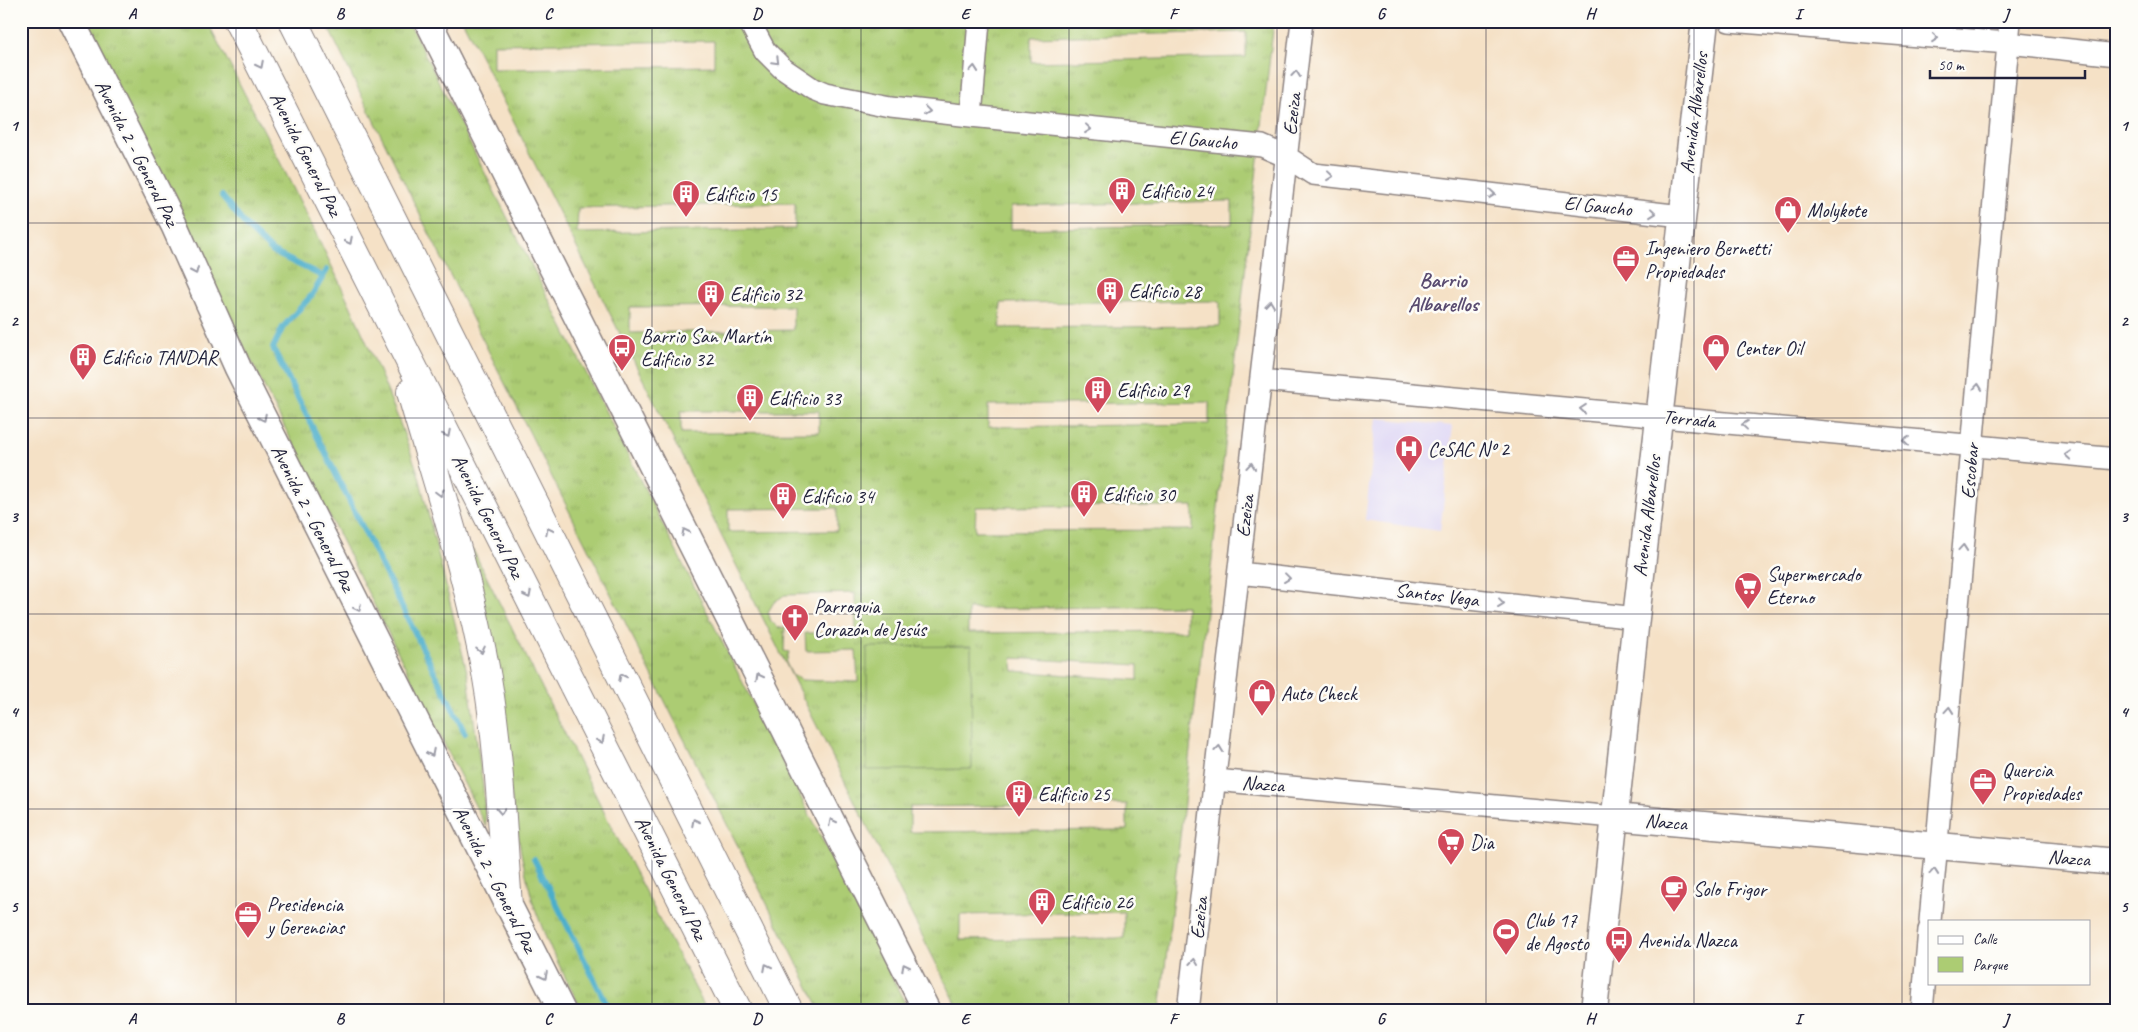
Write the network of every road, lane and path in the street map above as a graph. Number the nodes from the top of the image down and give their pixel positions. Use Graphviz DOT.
graph roads {
  1 [pos="71,21"];
  2 [pos="238,21"];
  3 [pos="293,21"];
  4 [pos="428,21"];
  5 [pos="749,21"];
  6 [pos="979,21"];
  7 [pos="1302,21"];
  8 [pos="1705,21"];
  9 [pos="1729,21"];
  10 [pos="2010,21"];
  11 [pos="2008,43"];
  12 [pos="2117,55"];
  13 [pos="971,116"];
  14 [pos="1287,157"];
  15 [pos="1682,216"];
  16 [pos="393,328"];
  17 [pos="1261,380"];
  18 [pos="1659,416"];
  19 [pos="1972,448"];
  20 [pos="2117,460"];
  21 [pos="1239,573"];
  22 [pos="1636,618"];
  23 [pos="1215,780"];
  24 [pos="1614,817"];
  25 [pos="1937,847"];
  26 [pos="2117,862"];
  27 [pos="508,905"];
  28 [pos="1930,920"];
  29 [pos="1928,942"];
  30 [pos="562,1011"];
  31 [pos="738,1011"];
  32 [pos="789,1011"];
  33 [pos="927,1011"];
  34 [pos="1188,1011"];
  35 [pos="1594,1011"];
  36 [pos="1922,1011"];
  1 -- 27 [label="street, Avenida 2 - General Paz, one-way"];
  2 -- 16 [label="highway, Avenida General Paz, one-way"];
  32 -- 3 [label="highway, one-way"];
  33 -- 4 [label="street, one-way"];
  5 -- 13 [label="street, El Gaucho, one-way"];
  13 -- 6 [label="street, one-way"];
  14 -- 7 [label="street, Ezeiza, one-way"];
  8 -- 15 [label="street, Avenida Albarellos"];
  9 -- 11 [label="street, one-way"];
  10 -- 11 [label="street, Escobar"];
  11 -- 12 [label="street"];
  19 -- 11 [label="street, Escobar, one-way"];
  13 -- 14 [label="street, El Gaucho, one-way"];
  14 -- 15 [label="street, El Gaucho, one-way"];
  17 -- 14 [label="street, Ezeiza, one-way"];
  15 -- 18 [label="street, Avenida Albarellos"];
  16 -- 27 [label="highway, one-way"];
  16 -- 31 [label="highway, Avenida General Paz, one-way"];
  18 -- 17 [label="street, Terrada, one-way"];
  21 -- 17 [label="street, Ezeiza, one-way"];
  19 -- 18 [label="street, Terrada, one-way"];
  18 -- 22 [label="street, Avenida Albarellos"];
  20 -- 19 [label="street, Terrada, one-way"];
  25 -- 19 [label="street, Escobar, one-way"];
  21 -- 22 [label="street, Santos Vega, one-way"];
  23 -- 21 [label="street, Ezeiza, one-way"];
  22 -- 24 [label="street, Avenida Albarellos"];
  23 -- 24 [label="street, Nazca"];
  34 -- 23 [label="street, Ezeiza, one-way"];
  24 -- 25 [label="street, Nazca"];
  24 -- 35 [label="street, Avenida Albarellos"];
  25 -- 26 [label="street, Nazca"];
  28 -- 25 [label="street, Escobar, one-way"];
  27 -- 30 [label="street, Avenida 2 - General Paz, one-way"];
  29 -- 36 [label="street"];
}
